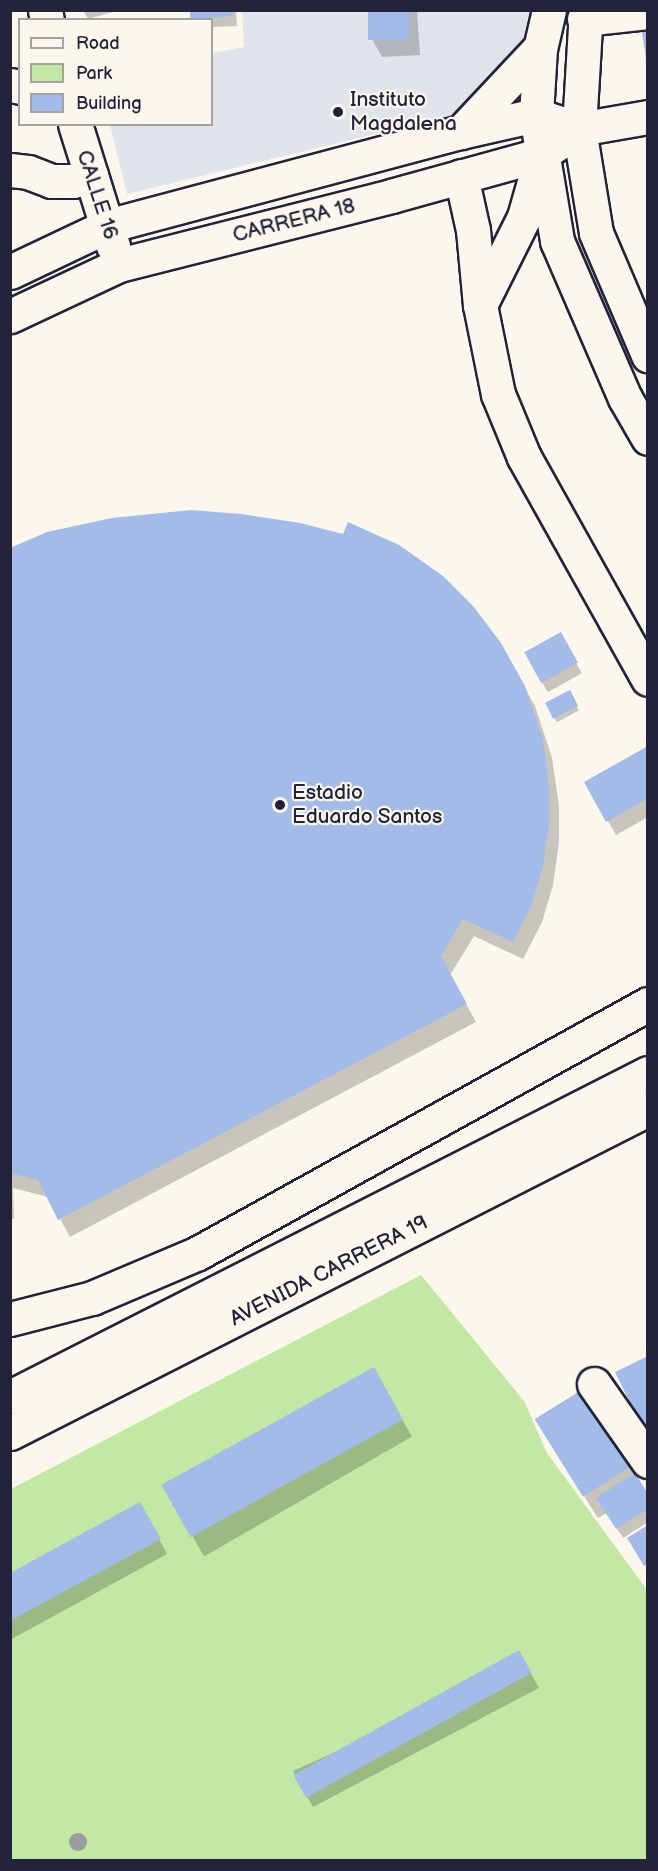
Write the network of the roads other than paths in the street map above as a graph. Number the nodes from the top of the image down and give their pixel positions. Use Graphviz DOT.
graph roads {
  1 [pos="549,10"];
  2 [pos="648,12"];
  3 [pos="584,15"];
  4 [pos="540,48"];
  5 [pos="536,115"];
  6 [pos="648,117"];
  7 [pos="76,126"];
  8 [pos="579,129"];
  9 [pos="461,132"];
  10 [pos="542,154"];
  11 [pos="10,170"];
  12 [pos="91,176"];
  13 [pos="461,177"];
  14 [pos="107,226"];
  15 [pos="119,265"];
  16 [pos="10,272"];
  17 [pos="480,304"];
  18 [pos="10,316"];
  19 [pos="648,355"];
  20 [pos="648,438"];
  21 [pos="648,679"];
  22 [pos="648,1004"];
  23 [pos="648,1074"];
  24 [pos="648,1109"];
  25 [pos="10,1319"];
  26 [pos="594,1384"];
  27 [pos="10,1397"];
  28 [pos="10,1433"];
  29 [pos="648,1461"];
  1 -- 4 [label="main road"];
  2 -- 3 [label="main road"];
  3 -- 8 [label="main road"];
  4 -- 5 [label="main road"];
  4 -- 9 [label="main road"];
  5 -- 8 [label="main road, CARRERA 18"];
  5 -- 9 [label="main road, CARRERA 18"];
  5 -- 10 [label="main road"];
  6 -- 8 [label="main road, CARRERA 18"];
  7 -- 12 [label="main road, CALLE 16"];
  8 -- 10 [label="main road, CARRERA 18"];
  8 -- 19 [label="main road"];
  9 -- 14 [label="main road, CARRERA 18"];
  10 -- 13 [label="main road, CARRERA 18"];
  10 -- 17 [label="main road"];
  10 -- 20 [label="main road"];
  11 -- 12 [label="main road"];
  12 -- 14 [label="main road, CALLE 16"];
  13 -- 15 [label="main road, CARRERA 18"];
  13 -- 17 [label="main road"];
  14 -- 15 [label="main road, CALLE 16"];
  14 -- 16 [label="main road, CARRERA 18"];
  15 -- 18 [label="main road, CARRERA 18"];
  17 -- 21 [label="main road"];
  22 -- 25 [label="main road"];
  23 -- 27 [label="main road, AVENIDA CARRERA 19"];
  24 -- 28 [label="main road, AVENIDA CARRERA 19"];
  26 -- 29 [label="main road"];
}
